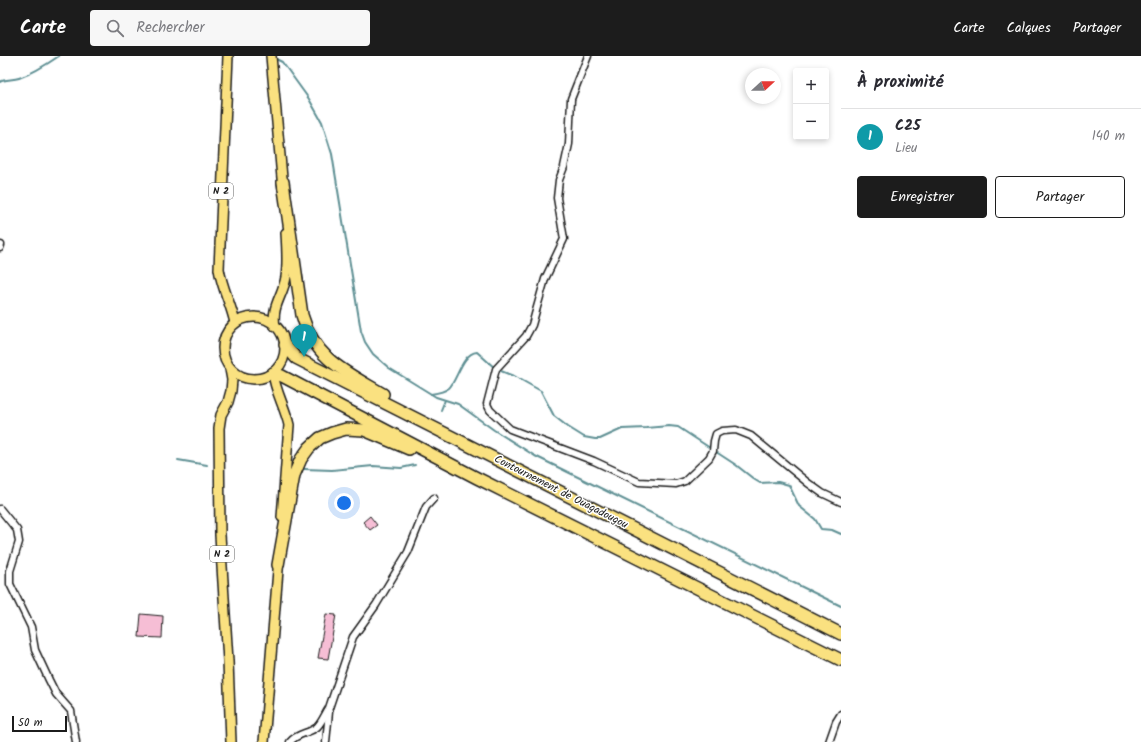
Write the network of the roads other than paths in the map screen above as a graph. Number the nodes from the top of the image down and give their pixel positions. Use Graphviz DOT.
graph roads {
  1 [pos="228,56"];
  2 [pos="271,56"];
  3 [pos="588,56"];
  4 [pos="283,182"];
  5 [pos="235,323"];
  6 [pos="275,326"];
  7 [pos="285,345"];
  8 [pos="230,369"];
  9 [pos="273,373"];
  10 [pos="490,455"];
  11 [pos="477,478"];
  12 [pos="434,498"];
  13 [pos="841,502"];
  14 [pos="0,509"];
  15 [pos="278,565"];
  16 [pos="841,634"];
  17 [pos="841,660"];
  18 [pos="329,708"];
  19 [pos="841,714"];
  20 [pos="76,742"];
  21 [pos="231,742"];
  22 [pos="264,742"];
  23 [pos="290,742"];
  24 [pos="326,742"];
  25 [pos="829,742"];
  1 -- 5 [label="main road, N 2"];
  2 -- 4 [label="main road"];
  3 -- 13 [label="street"];
  4 -- 6 [label="main road"];
  4 -- 10 [label="highway"];
  5 -- 6 [label="main road"];
  5 -- 8 [label="main road"];
  6 -- 7 [label="main road, Contournement de Ouagadougou"];
  7 -- 9 [label="main road"];
  7 -- 10 [label="highway, Contournement de Ouagadougou"];
  8 -- 9 [label="main road"];
  8 -- 21 [label="main road, N 2"];
  9 -- 11 [label="highway"];
  9 -- 15 [label="main road"];
  10 -- 16 [label="highway, Contournement de Ouagadougou"];
  11 -- 15 [label="highway"];
  11 -- 17 [label="highway"];
  12 -- 18 [label="street"];
  14 -- 20 [label="street"];
  15 -- 22 [label="main road"];
  18 -- 23 [label="street"];
  18 -- 24 [label="street"];
  19 -- 25 [label="street"];
}
